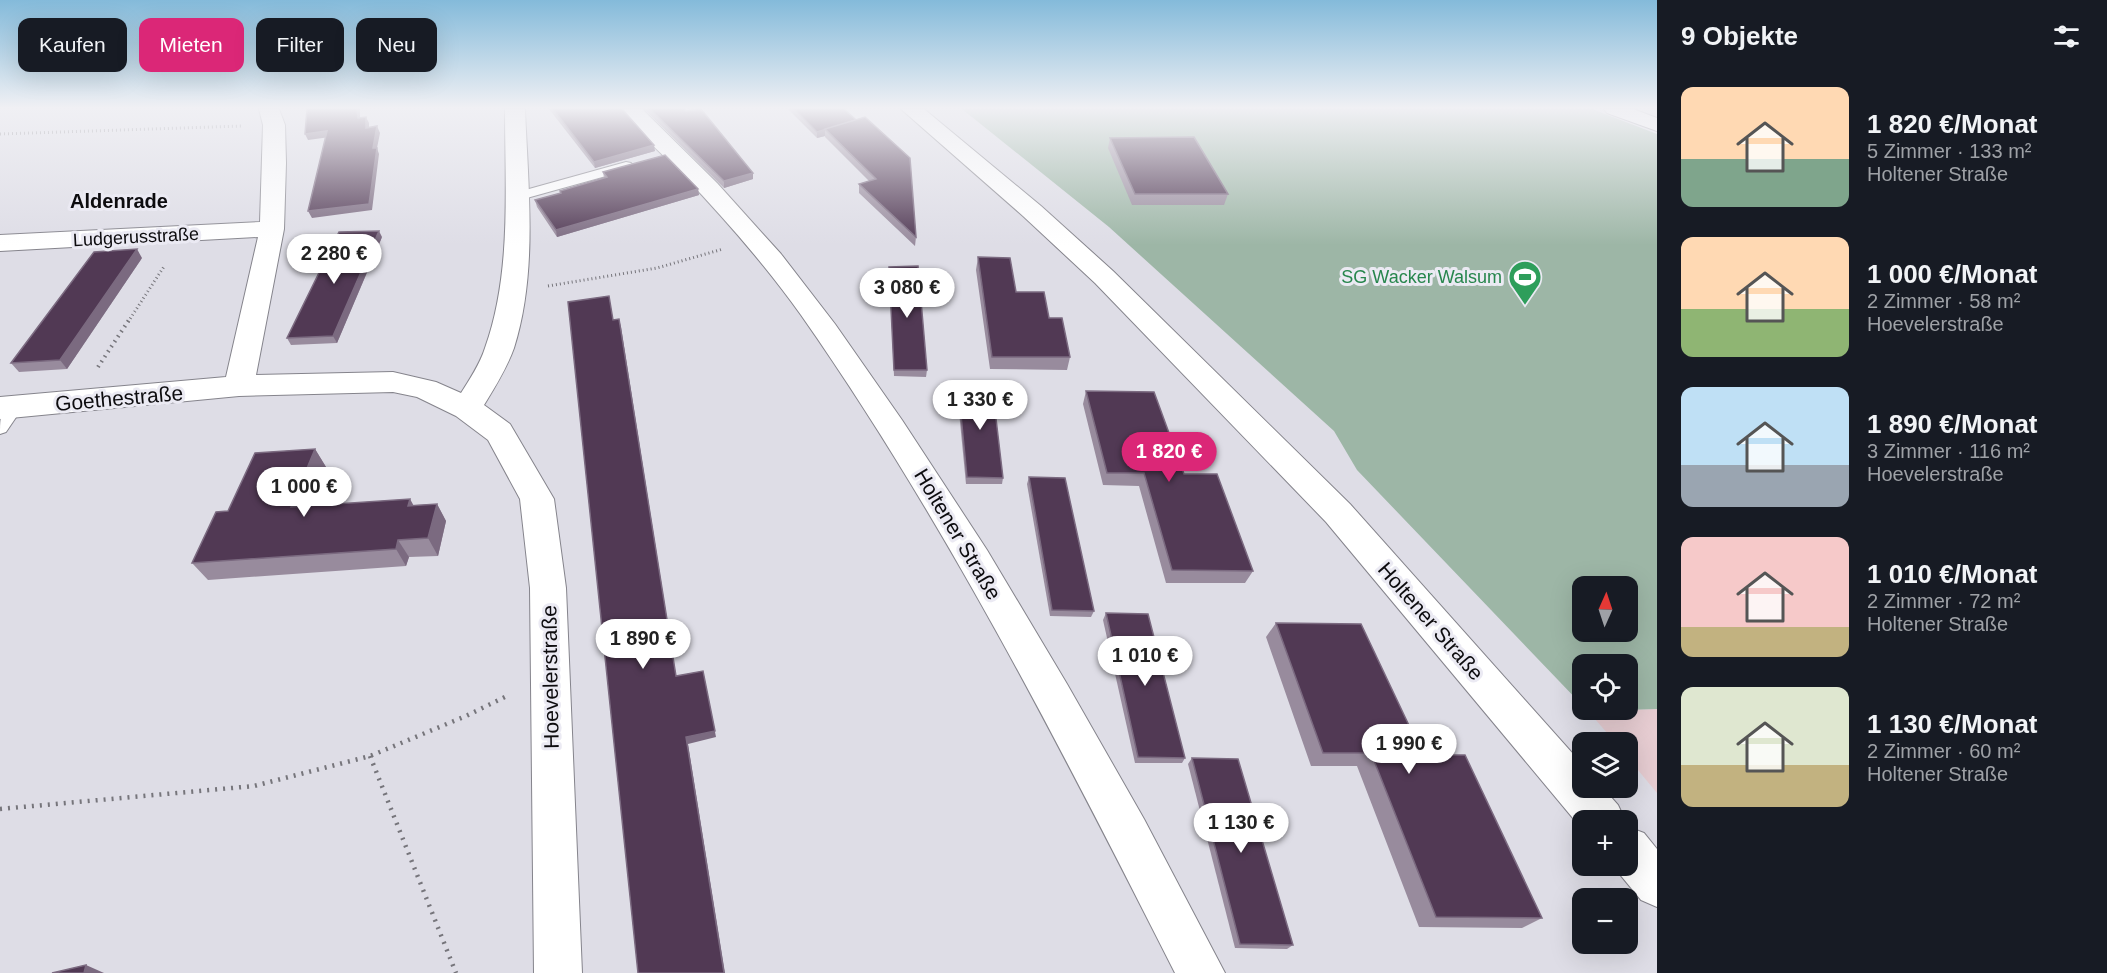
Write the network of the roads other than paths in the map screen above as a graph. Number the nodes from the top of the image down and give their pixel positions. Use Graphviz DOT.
graph roads {
  1 [pos="274,154"];
  2 [pos="516,154"];
  3 [pos="669,154"];
  4 [pos="964,154"];
  5 [pos="641,162"];
  6 [pos="516,197"];
  7 [pos="272,229"];
  8 [pos="0,243"];
  9 [pos="239,386"];
  10 [pos="467,408"];
  11 [pos="5,414"];
  12 [pos="1594,810"];
  13 [pos="1638,861"];
  14 [pos="1657,884"];
  15 [pos="558,973"];
  16 [pos="1201,973"];
  1 -- 7 [label="street"];
  2 -- 6 [label="street"];
  3 -- 16 [label="street, Holtener Straße"];
  4 -- 12 [label="street, Holtener Straße"];
  5 -- 6 [label="lane"];
  6 -- 10 [label="street"];
  7 -- 8 [label="street, Ludgerusstraße"];
  7 -- 9 [label="street"];
  9 -- 10 [label="street, Hoevelerstraße"];
  9 -- 11 [label="street, Goethestraße"];
  10 -- 15 [label="street, Hoevelerstraße"];
  13 -- 14 [label="street"];
}
